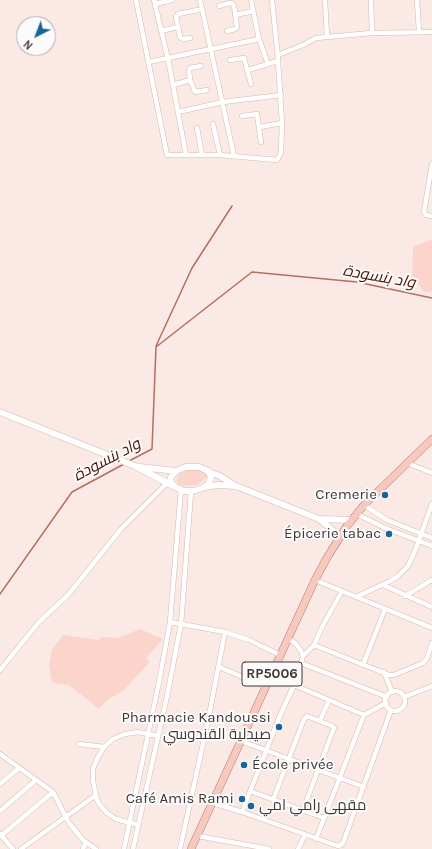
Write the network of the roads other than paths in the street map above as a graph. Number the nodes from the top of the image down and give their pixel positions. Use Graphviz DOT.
graph roads {
  1 [pos="136,0"];
  2 [pos="172,0"];
  3 [pos="200,0"];
  4 [pos="251,0"];
  5 [pos="272,0"];
  6 [pos="325,0"];
  7 [pos="371,0"];
  8 [pos="417,0"];
  9 [pos="155,2"];
  10 [pos="219,6"];
  11 [pos="198,10"];
  12 [pos="253,11"];
  13 [pos="235,15"];
  14 [pos="177,26"];
  15 [pos="161,31"];
  16 [pos="227,31"];
  17 [pos="419,31"];
  18 [pos="432,32"];
  19 [pos="372,33"];
  20 [pos="327,37"];
  21 [pos="190,38"];
  22 [pos="259,39"];
  23 [pos="211,49"];
  24 [pos="278,55"];
  25 [pos="168,59"];
  26 [pos="230,60"];
  27 [pos="278,61"];
  28 [pos="149,62"];
  29 [pos="268,64"];
  30 [pos="201,66"];
  31 [pos="248,70"];
  32 [pos="190,80"];
  33 [pos="251,84"];
  34 [pos="173,85"];
  35 [pos="207,90"];
  36 [pos="281,95"];
  37 [pos="223,102"];
  38 [pos="178,112"];
  39 [pos="242,116"];
  40 [pos="282,123"];
  41 [pos="213,124"];
  42 [pos="260,127"];
  43 [pos="197,128"];
  44 [pos="261,142"];
  45 [pos="186,155"];
  46 [pos="202,155"];
  47 [pos="220,155"];
  48 [pos="234,156"];
  49 [pos="432,164"];
  50 [pos="432,216"];
  51 [pos="0,412"];
  52 [pos="432,439"];
  53 [pos="407,463"];
  54 [pos="135,466"];
  55 [pos="176,471"];
  56 [pos="431,471"];
  57 [pos="209,472"];
  58 [pos="167,483"];
  59 [pos="205,486"];
  60 [pos="236,486"];
  61 [pos="175,487"];
  62 [pos="181,490"];
  63 [pos="191,492"];
  64 [pos="432,504"];
  65 [pos="364,505"];
  66 [pos="355,517"];
  67 [pos="319,519"];
  68 [pos="421,534"];
  69 [pos="340,536"];
  70 [pos="432,538"];
  71 [pos="418,540"];
  72 [pos="432,546"];
  73 [pos="315,580"];
  74 [pos="432,580"];
  75 [pos="383,585"];
  76 [pos="342,591"];
  77 [pos="406,596"];
  78 [pos="356,597"];
  79 [pos="432,607"];
  80 [pos="385,609"];
  81 [pos="170,622"];
  82 [pos="181,624"];
  83 [pos="432,628"];
  84 [pos="225,632"];
  85 [pos="288,638"];
  86 [pos="432,643"];
  87 [pos="314,645"];
  88 [pos="280,655"];
  89 [pos="303,656"];
  90 [pos="301,663"];
  91 [pos="363,665"];
  92 [pos="219,667"];
  93 [pos="274,668"];
  94 [pos="0,670"];
  95 [pos="294,671"];
  96 [pos="384,672"];
  97 [pos="294,685"];
  98 [pos="432,686"];
  99 [pos="266,687"];
  100 [pos="392,692"];
  101 [pos="387,697"];
  102 [pos="404,697"];
  103 [pos="329,700"];
  104 [pos="386,704"];
  105 [pos="391,710"];
  106 [pos="364,715"];
  107 [pos="320,722"];
  108 [pos="148,734"];
  109 [pos="158,736"];
  110 [pos="241,741"];
  111 [pos="79,744"];
  112 [pos="104,747"];
  113 [pos="266,750"];
  114 [pos="1,755"];
  115 [pos="289,758"];
  116 [pos="19,768"];
  117 [pos="318,769"];
  118 [pos="340,777"];
  119 [pos="36,780"];
  120 [pos="0,784"];
  121 [pos="364,787"];
  122 [pos="250,791"];
  123 [pos="53,792"];
  124 [pos="96,795"];
  125 [pos="273,800"];
  126 [pos="213,803"];
  127 [pos="303,810"];
  128 [pos="0,811"];
  129 [pos="242,812"];
  130 [pos="65,817"];
  131 [pos="324,818"];
  132 [pos="129,823"];
  133 [pos="138,825"];
  134 [pos="1,834"];
  135 [pos="305,835"];
  136 [pos="198,836"];
  137 [pos="316,839"];
  138 [pos="86,842"];
  139 [pos="13,849"];
  140 [pos="21,849"];
  141 [pos="83,849"];
  142 [pos="96,849"];
  143 [pos="124,849"];
  144 [pos="133,849"];
  145 [pos="180,849"];
  146 [pos="191,849"];
  147 [pos="269,849"];
  148 [pos="298,849"];
  1 -- 28 [label="street"];
  2 -- 9 [label="street"];
  3 -- 23 [label="street"];
  4 -- 12 [label="street"];
  5 -- 24 [label="street"];
  6 -- 20 [label="street"];
  7 -- 19 [label="street"];
  8 -- 17 [label="street"];
  9 -- 15 [label="street"];
  10 -- 13 [label="street"];
  11 -- 14 [label="street"];
  12 -- 13 [label="street"];
  12 -- 22 [label="street"];
  13 -- 16 [label="street"];
  14 -- 15 [label="street"];
  14 -- 21 [label="street"];
  15 -- 25 [label="street"];
  17 -- 18 [label="street"];
  17 -- 19 [label="street"];
  19 -- 20 [label="street"];
  20 -- 24 [label="street"];
  22 -- 23 [label="street"];
  22 -- 29 [label="street"];
  23 -- 25 [label="street"];
  23 -- 37 [label="street"];
  24 -- 27 [label="street"];
  25 -- 28 [label="street"];
  25 -- 34 [label="street"];
  26 -- 31 [label="street"];
  27 -- 29 [label="street"];
  27 -- 36 [label="street"];
  28 -- 45 [label="street"];
  29 -- 31 [label="street"];
  30 -- 32 [label="street"];
  31 -- 33 [label="street"];
  32 -- 34 [label="street"];
  32 -- 35 [label="street"];
  34 -- 38 [label="street"];
  36 -- 37 [label="street"];
  36 -- 40 [label="street"];
  37 -- 38 [label="street"];
  37 -- 48 [label="street"];
  38 -- 45 [label="street"];
  39 -- 42 [label="street"];
  40 -- 42 [label="street"];
  40 -- 48 [label="street"];
  41 -- 47 [label="street"];
  42 -- 44 [label="street"];
  43 -- 46 [label="street"];
  45 -- 46 [label="street"];
  46 -- 47 [label="street"];
  47 -- 48 [label="street"];
  49 -- 50 [label="street"];
  51 -- 54 [label="street"];
  52 -- 53 [label="main road, RP5006"];
  53 -- 56 [label="street"];
  53 -- 65 [label="main road, RP5006"];
  54 -- 55 [label="street"];
  54 -- 58 [label="street"];
  55 -- 57 [label="street"];
  55 -- 61 [label="street"];
  57 -- 59 [label="street"];
  57 -- 60 [label="street"];
  58 -- 61 [label="street"];
  58 -- 94 [label="street"];
  59 -- 60 [label="street"];
  59 -- 63 [label="street"];
  60 -- 67 [label="street"];
  61 -- 62 [label="street"];
  62 -- 63 [label="street"];
  62 -- 81 [label="street"];
  63 -- 82 [label="street"];
  64 -- 68 [label="street"];
  65 -- 66 [label="main road, RP5006"];
  65 -- 68 [label="street"];
  66 -- 67 [label="street"];
  66 -- 69 [label="main road, RP5006"];
  66 -- 71 [label="street"];
  67 -- 69 [label="street"];
  68 -- 70 [label="street"];
  68 -- 71 [label="street"];
  69 -- 73 [label="main road, RP5006"];
  71 -- 72 [label="street"];
  71 -- 75 [label="street"];
  73 -- 76 [label="street"];
  73 -- 85 [label="main road, RP5006"];
  74 -- 77 [label="street"];
  75 -- 77 [label="street"];
  75 -- 78 [label="street"];
  76 -- 78 [label="street"];
  76 -- 87 [label="street"];
  77 -- 79 [label="street"];
  78 -- 80 [label="street"];
  80 -- 83 [label="street"];
  80 -- 91 [label="street"];
  81 -- 82 [label="street"];
  81 -- 108 [label="street"];
  82 -- 84 [label="street"];
  82 -- 109 [label="street"];
  84 -- 88 [label="street"];
  84 -- 92 [label="street"];
  85 -- 88 [label="main road, RP5006"];
  85 -- 89 [label="street"];
  86 -- 96 [label="street"];
  87 -- 89 [label="street"];
  87 -- 91 [label="street"];
  88 -- 93 [label="main road, RP5006"];
  89 -- 90 [label="street"];
  90 -- 95 [label="street"];
  90 -- 101 [label="street"];
  91 -- 96 [label="street"];
  92 -- 99 [label="street"];
  92 -- 145 [label="street"];
  93 -- 95 [label="street"];
  93 -- 99 [label="main road, RP5006"];
  95 -- 97 [label="street"];
  96 -- 100 [label="street"];
  97 -- 103 [label="street"];
  97 -- 113 [label="street"];
  98 -- 102 [label="street"];
  99 -- 110 [label="main road, RP5006"];
  100 -- 101 [label="street"];
  100 -- 102 [label="street"];
  101 -- 104 [label="street"];
  102 -- 105 [label="street"];
  103 -- 106 [label="street"];
  103 -- 107 [label="street"];
  104 -- 105 [label="street"];
  104 -- 106 [label="street"];
  105 -- 121 [label="street"];
  106 -- 118 [label="street"];
  107 -- 115 [label="street"];
  107 -- 117 [label="street"];
  108 -- 109 [label="street"];
  108 -- 112 [label="street"];
  108 -- 132 [label="street"];
  109 -- 133 [label="street"];
  110 -- 113 [label="street"];
  110 -- 126 [label="main road, RP5006"];
  111 -- 112 [label="street"];
  112 -- 124 [label="street"];
  113 -- 115 [label="street"];
  113 -- 122 [label="street"];
  114 -- 116 [label="street"];
  115 -- 117 [label="street"];
  115 -- 125 [label="street"];
  116 -- 119 [label="street"];
  116 -- 120 [label="street"];
  117 -- 118 [label="street"];
  117 -- 127 [label="street"];
  118 -- 121 [label="street"];
  118 -- 131 [label="street"];
  119 -- 123 [label="street"];
  119 -- 128 [label="street"];
  121 -- 137 [label="street"];
  122 -- 125 [label="street"];
  122 -- 129 [label="street"];
  123 -- 130 [label="street"];
  123 -- 134 [label="street"];
  124 -- 130 [label="street"];
  124 -- 132 [label="street"];
  125 -- 127 [label="street"];
  126 -- 129 [label="street"];
  126 -- 136 [label="main road, RP5006"];
  127 -- 131 [label="street"];
  129 -- 135 [label="street"];
  130 -- 138 [label="street"];
  130 -- 140 [label="street"];
  131 -- 137 [label="street"];
  132 -- 133 [label="street"];
  132 -- 143 [label="street"];
  133 -- 144 [label="street"];
  134 -- 139 [label="street"];
  135 -- 137 [label="street"];
  135 -- 148 [label="street"];
  136 -- 146 [label="main road, RP5006"];
  136 -- 147 [label="street"];
  138 -- 141 [label="street"];
  138 -- 142 [label="street"];
}
